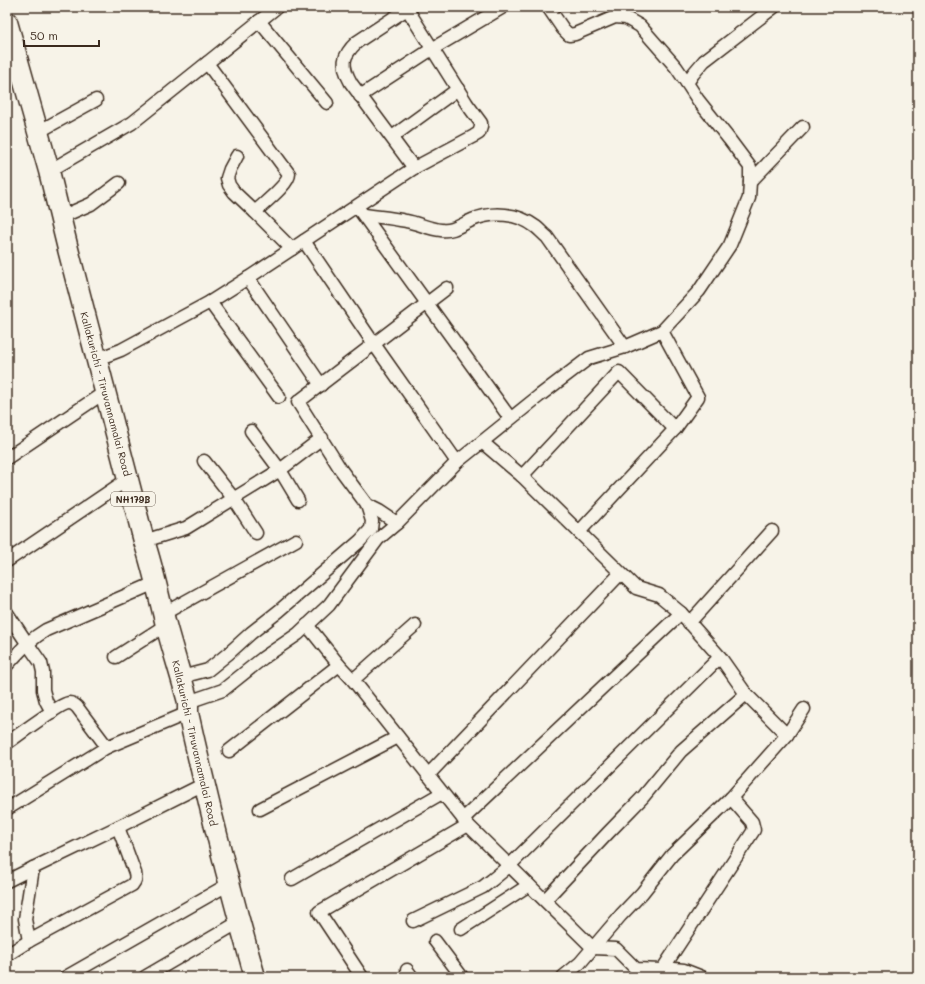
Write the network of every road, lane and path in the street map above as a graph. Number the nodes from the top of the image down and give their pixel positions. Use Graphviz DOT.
graph roads {
  1 [pos="503,7"];
  2 [pos="548,7"];
  3 [pos="774,7"];
  4 [pos="408,8"];
  5 [pos="271,9"];
  6 [pos="259,21"];
  7 [pos="7,22"];
  8 [pos="432,49"];
  9 [pos="207,63"];
  10 [pos="687,82"];
  11 [pos="458,89"];
  12 [pos="360,96"];
  13 [pos="96,100"];
  14 [pos="327,103"];
  15 [pos="803,127"];
  16 [pos="38,132"];
  17 [pos="392,137"];
  18 [pos="237,156"];
  19 [pos="414,168"];
  20 [pos="49,171"];
  21 [pos="750,182"];
  22 [pos="119,183"];
  23 [pos="360,210"];
  24 [pos="255,212"];
  25 [pos="61,216"];
  26 [pos="304,241"];
  27 [pos="292,250"];
  28 [pos="248,278"];
  29 [pos="447,288"];
  30 [pos="210,302"];
  31 [pos="427,303"];
  32 [pos="662,331"];
  33 [pos="374,344"];
  34 [pos="625,347"];
  35 [pos="96,358"];
  36 [pos="321,385"];
  37 [pos="105,392"];
  38 [pos="279,397"];
  39 [pos="510,418"];
  40 [pos="675,429"];
  41 [pos="251,431"];
  42 [pos="322,438"];
  43 [pos="482,442"];
  44 [pos="7,458"];
  45 [pos="204,461"];
  46 [pos="458,462"];
  47 [pos="280,470"];
  48 [pos="522,476"];
  49 [pos="128,479"];
  50 [pos="234,499"];
  51 [pos="298,500"];
  52 [pos="367,505"];
  53 [pos="396,523"];
  54 [pos="772,531"];
  55 [pos="579,532"];
  56 [pos="256,533"];
  57 [pos="296,540"];
  58 [pos="144,541"];
  59 [pos="7,560"];
  60 [pos="620,574"];
  61 [pos="155,583"];
  62 [pos="7,612"];
  63 [pos="680,613"];
  64 [pos="165,620"];
  65 [pos="690,623"];
  66 [pos="308,625"];
  67 [pos="416,625"];
  68 [pos="27,644"];
  69 [pos="116,657"];
  70 [pos="720,657"];
  71 [pos="338,665"];
  72 [pos="7,666"];
  73 [pos="181,677"];
  74 [pos="353,680"];
  75 [pos="746,694"];
  76 [pos="188,707"];
  77 [pos="804,709"];
  78 [pos="52,712"];
  79 [pos="788,735"];
  80 [pos="398,737"];
  81 [pos="7,743"];
  82 [pos="107,748"];
  83 [pos="229,751"];
  84 [pos="428,775"];
  85 [pos="204,784"];
  86 [pos="442,793"];
  87 [pos="731,798"];
  88 [pos="7,809"];
  89 [pos="260,809"];
  90 [pos="466,822"];
  91 [pos="118,827"];
  92 [pos="509,866"];
  93 [pos="33,868"];
  94 [pos="292,879"];
  95 [pos="7,881"];
  96 [pos="229,884"];
  97 [pos="529,885"];
  98 [pos="545,900"];
  99 [pos="413,921"];
  100 [pos="239,922"];
  101 [pos="461,929"];
  102 [pos="29,941"];
  103 [pos="435,941"];
  104 [pos="593,948"];
  105 [pos="7,955"];
  106 [pos="662,970"];
  107 [pos="638,973"];
  108 [pos="66,977"];
  109 [pos="145,977"];
  110 [pos="255,977"];
  111 [pos="362,977"];
  112 [pos="462,977"];
  113 [pos="563,977"];
  114 [pos="702,977"];
  1 -- 8 [label="street"];
  2 -- 10 [label="street"];
  3 -- 10 [label="street"];
  4 -- 8 [label="street"];
  4 -- 12 [label="street"];
  5 -- 6 [label="street"];
  6 -- 9 [label="street"];
  6 -- 14 [label="street"];
  7 -- 16 [label="highway, Kallakurichi - Tiruvannamalai Road / NH179B"];
  8 -- 11 [label="street"];
  8 -- 12 [label="street"];
  9 -- 20 [label="street"];
  9 -- 24 [label="street"];
  10 -- 21 [label="street"];
  11 -- 17 [label="street"];
  11 -- 19 [label="street"];
  12 -- 17 [label="street"];
  13 -- 16 [label="street"];
  15 -- 21 [label="street"];
  16 -- 20 [label="highway, Kallakurichi - Tiruvannamalai Road / NH179B"];
  17 -- 19 [label="street"];
  18 -- 24 [label="street"];
  19 -- 23 [label="street"];
  20 -- 25 [label="highway, Kallakurichi - Tiruvannamalai Road / NH179B"];
  21 -- 32 [label="street"];
  22 -- 25 [label="street"];
  23 -- 26 [label="street"];
  23 -- 31 [label="street"];
  23 -- 34 [label="street"];
  24 -- 27 [label="street"];
  25 -- 35 [label="highway, Kallakurichi - Tiruvannamalai Road / NH179B"];
  26 -- 27 [label="street"];
  26 -- 33 [label="street"];
  27 -- 28 [label="street"];
  28 -- 30 [label="street"];
  28 -- 36 [label="street"];
  29 -- 31 [label="street"];
  30 -- 35 [label="street"];
  30 -- 38 [label="street"];
  31 -- 33 [label="street"];
  31 -- 39 [label="street"];
  32 -- 34 [label="street"];
  32 -- 40 [label="street"];
  33 -- 36 [label="street"];
  33 -- 46 [label="street"];
  34 -- 39 [label="street"];
  35 -- 37 [label="highway, Kallakurichi - Tiruvannamalai Road / NH179B"];
  36 -- 42 [label="street"];
  37 -- 44 [label="street"];
  37 -- 49 [label="highway, Kallakurichi - Tiruvannamalai Road / NH179B"];
  39 -- 43 [label="street"];
  40 -- 48 [label="street"];
  40 -- 55 [label="street"];
  41 -- 47 [label="street"];
  42 -- 47 [label="street"];
  42 -- 52 [label="street"];
  43 -- 46 [label="street"];
  43 -- 48 [label="street"];
  45 -- 50 [label="street"];
  46 -- 53 [label="street"];
  47 -- 50 [label="street"];
  47 -- 51 [label="street"];
  48 -- 55 [label="street"];
  49 -- 58 [label="highway, Kallakurichi - Tiruvannamalai Road / NH179B"];
  49 -- 59 [label="street"];
  50 -- 56 [label="street"];
  50 -- 58 [label="street"];
  52 -- 53 [label="street"];
  52 -- 73 [label="street"];
  53 -- 66 [label="street"];
  54 -- 65 [label="street"];
  55 -- 60 [label="street"];
  57 -- 64 [label="street"];
  58 -- 61 [label="highway, Kallakurichi - Tiruvannamalai Road / NH179B"];
  60 -- 63 [label="street"];
  60 -- 84 [label="street"];
  61 -- 64 [label="highway, Kallakurichi - Tiruvannamalai Road / NH179B"];
  61 -- 68 [label="street"];
  62 -- 68 [label="street"];
  63 -- 65 [label="street"];
  63 -- 90 [label="street"];
  64 -- 69 [label="street"];
  64 -- 73 [label="highway, Kallakurichi - Tiruvannamalai Road / NH179B"];
  65 -- 70 [label="street"];
  66 -- 71 [label="street"];
  66 -- 76 [label="street"];
  67 -- 74 [label="street"];
  68 -- 72 [label="street"];
  68 -- 78 [label="street"];
  70 -- 75 [label="street"];
  70 -- 92 [label="street"];
  71 -- 74 [label="street"];
  71 -- 83 [label="street"];
  73 -- 76 [label="highway, Kallakurichi - Tiruvannamalai Road / NH179B"];
  74 -- 80 [label="street"];
  75 -- 79 [label="street"];
  75 -- 98 [label="street"];
  76 -- 82 [label="street"];
  76 -- 85 [label="highway, Kallakurichi - Tiruvannamalai Road / NH179B"];
  77 -- 79 [label="street"];
  78 -- 81 [label="street"];
  78 -- 82 [label="street"];
  79 -- 87 [label="street"];
  80 -- 84 [label="street"];
  80 -- 89 [label="street"];
  82 -- 88 [label="street"];
  84 -- 86 [label="street"];
  85 -- 91 [label="street"];
  85 -- 96 [label="highway, Kallakurichi - Tiruvannamalai Road / NH179B"];
  86 -- 90 [label="street"];
  86 -- 94 [label="street"];
  87 -- 104 [label="street"];
  87 -- 106 [label="street"];
  90 -- 92 [label="street"];
  90 -- 111 [label="street"];
  91 -- 93 [label="street"];
  91 -- 102 [label="street"];
  92 -- 97 [label="street"];
  92 -- 99 [label="street"];
  93 -- 95 [label="street"];
  93 -- 102 [label="street"];
  96 -- 100 [label="highway, Kallakurichi - Tiruvannamalai Road / NH179B"];
  96 -- 108 [label="street"];
  97 -- 98 [label="street"];
  97 -- 101 [label="street"];
  98 -- 104 [label="street"];
  100 -- 109 [label="street"];
  100 -- 110 [label="highway, Kallakurichi - Tiruvannamalai Road / NH179B"];
  102 -- 105 [label="street"];
  103 -- 112 [label="street"];
  104 -- 107 [label="street"];
  104 -- 113 [label="street"];
  106 -- 107 [label="street"];
  106 -- 114 [label="street"];
}
